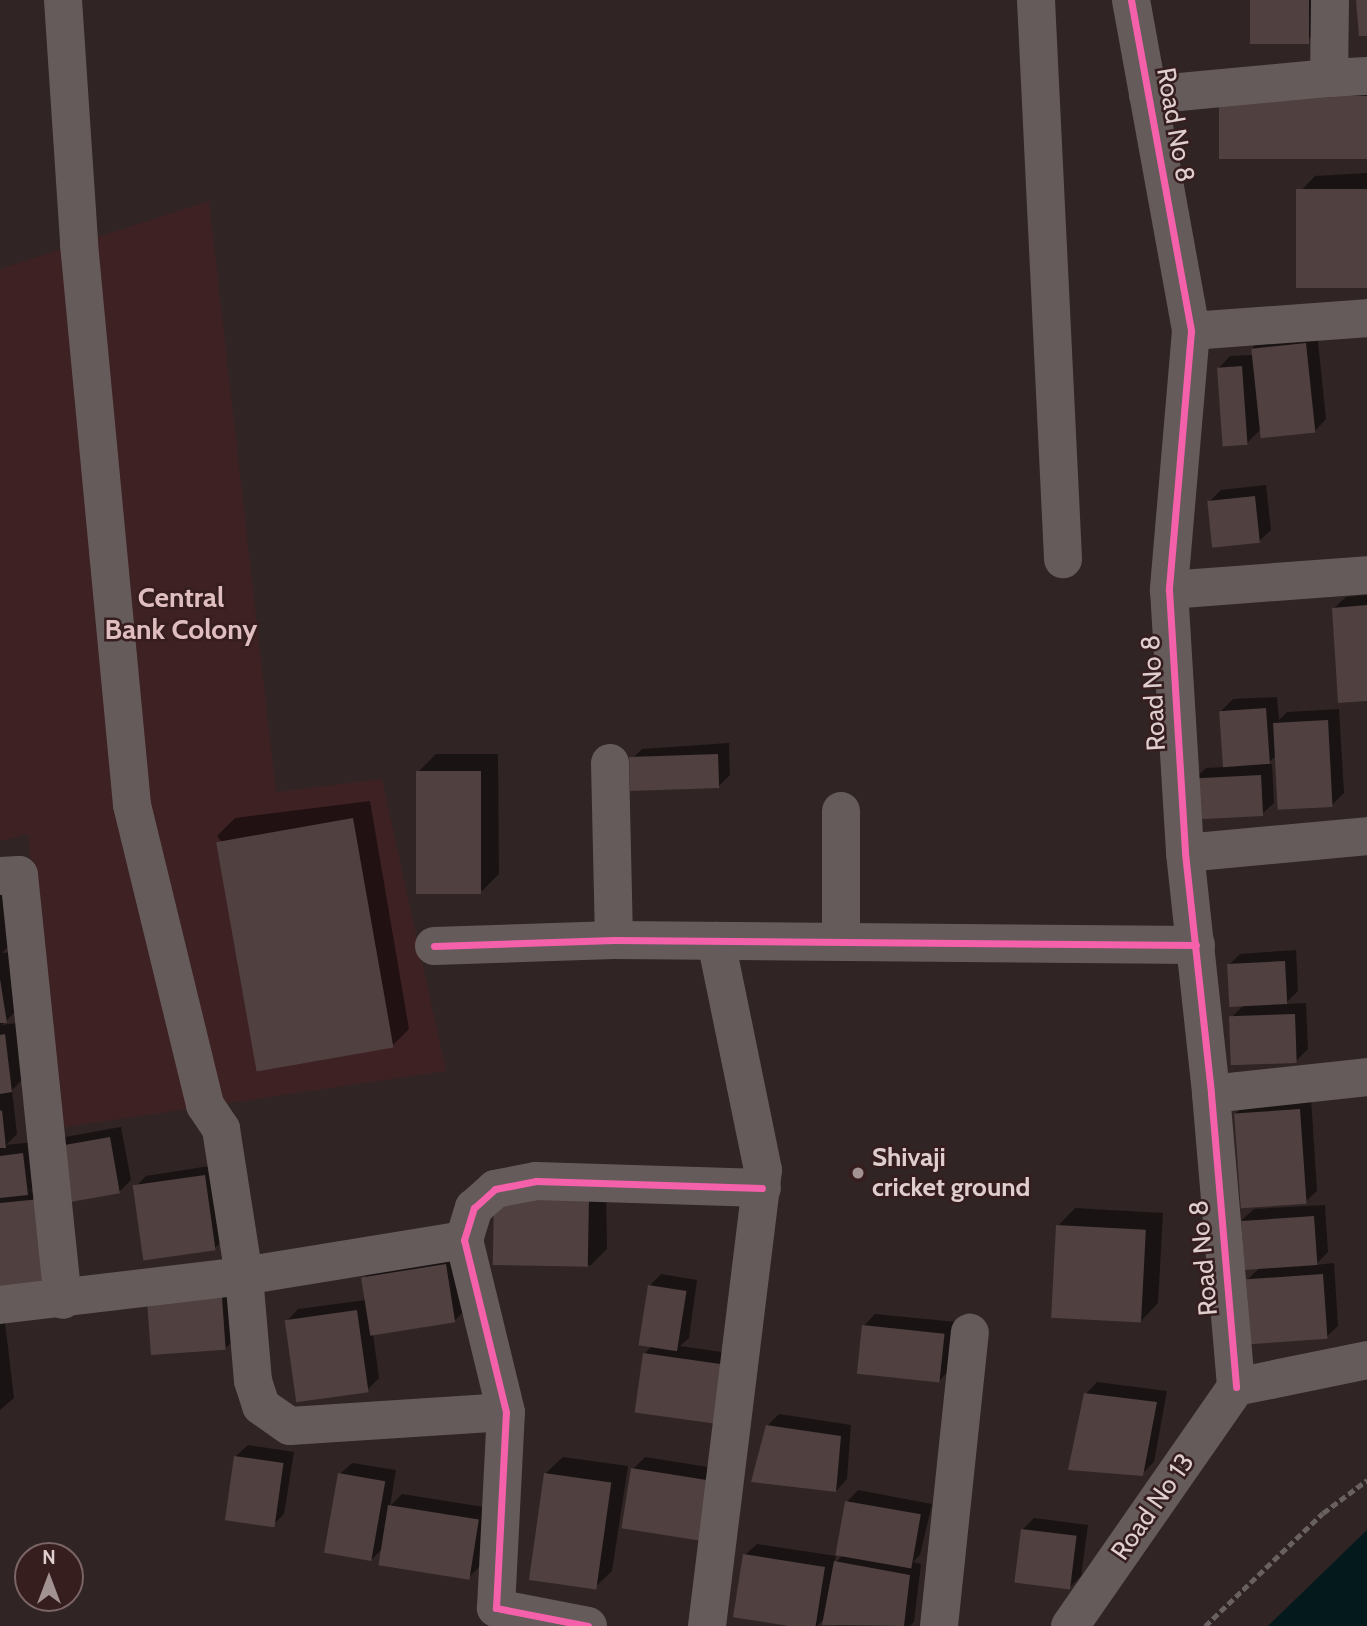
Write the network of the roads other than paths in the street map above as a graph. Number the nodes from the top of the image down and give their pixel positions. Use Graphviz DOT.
graph roads {
  1 [pos="63,0"];
  2 [pos="1036,0"];
  3 [pos="1131,0"];
  4 [pos="1330,0"];
  5 [pos="1367,76"];
  6 [pos="1329,78"];
  7 [pos="1148,95"];
  8 [pos="1367,318"];
  9 [pos="1191,331"];
  10 [pos="1063,559"];
  11 [pos="1367,575"];
  12 [pos="1169,590"];
  13 [pos="610,764"];
  14 [pos="841,811"];
  15 [pos="1367,836"];
  16 [pos="1185,853"];
  17 [pos="0,876"];
  18 [pos="614,940"];
  19 [pos="716,941"];
  20 [pos="841,942"];
  21 [pos="1196,945"];
  22 [pos="434,946"];
  23 [pos="1367,1077"];
  24 [pos="1211,1094"];
  25 [pos="761,1188"];
  26 [pos="464,1240"];
  27 [pos="244,1276"];
  28 [pos="63,1300"];
  29 [pos="0,1306"];
  30 [pos="970,1333"];
  31 [pos="1367,1360"];
  32 [pos="1236,1387"];
  33 [pos="506,1412"];
  34 [pos="572,1625"];
  35 [pos="708,1626"];
  36 [pos="939,1626"];
  37 [pos="1070,1626"];
  1 -- 27 [label="street"];
  2 -- 10 [label="street"];
  3 -- 7 [label="street, Road No 8"];
  4 -- 6 [label="street"];
  5 -- 6 [label="street"];
  6 -- 7 [label="street"];
  7 -- 9 [label="street, Road No 8"];
  8 -- 9 [label="street"];
  9 -- 12 [label="street, Road No 8"];
  11 -- 12 [label="street"];
  12 -- 16 [label="street, Road No 8"];
  13 -- 18 [label="street"];
  14 -- 20 [label="street"];
  15 -- 16 [label="street"];
  16 -- 21 [label="street, Road No 8"];
  17 -- 28 [label="street"];
  18 -- 19 [label="street"];
  18 -- 22 [label="street"];
  19 -- 20 [label="street"];
  19 -- 25 [label="street"];
  20 -- 21 [label="street"];
  21 -- 24 [label="street, Road No 8"];
  23 -- 24 [label="street"];
  24 -- 32 [label="street, Road No 8"];
  25 -- 26 [label="street"];
  25 -- 35 [label="street"];
  26 -- 27 [label="street"];
  26 -- 33 [label="street"];
  27 -- 28 [label="street"];
  27 -- 33 [label="street"];
  28 -- 29 [label="street"];
  30 -- 36 [label="street"];
  31 -- 32 [label="street"];
  32 -- 37 [label="street, Road No 13"];
  33 -- 34 [label="street"];
}
